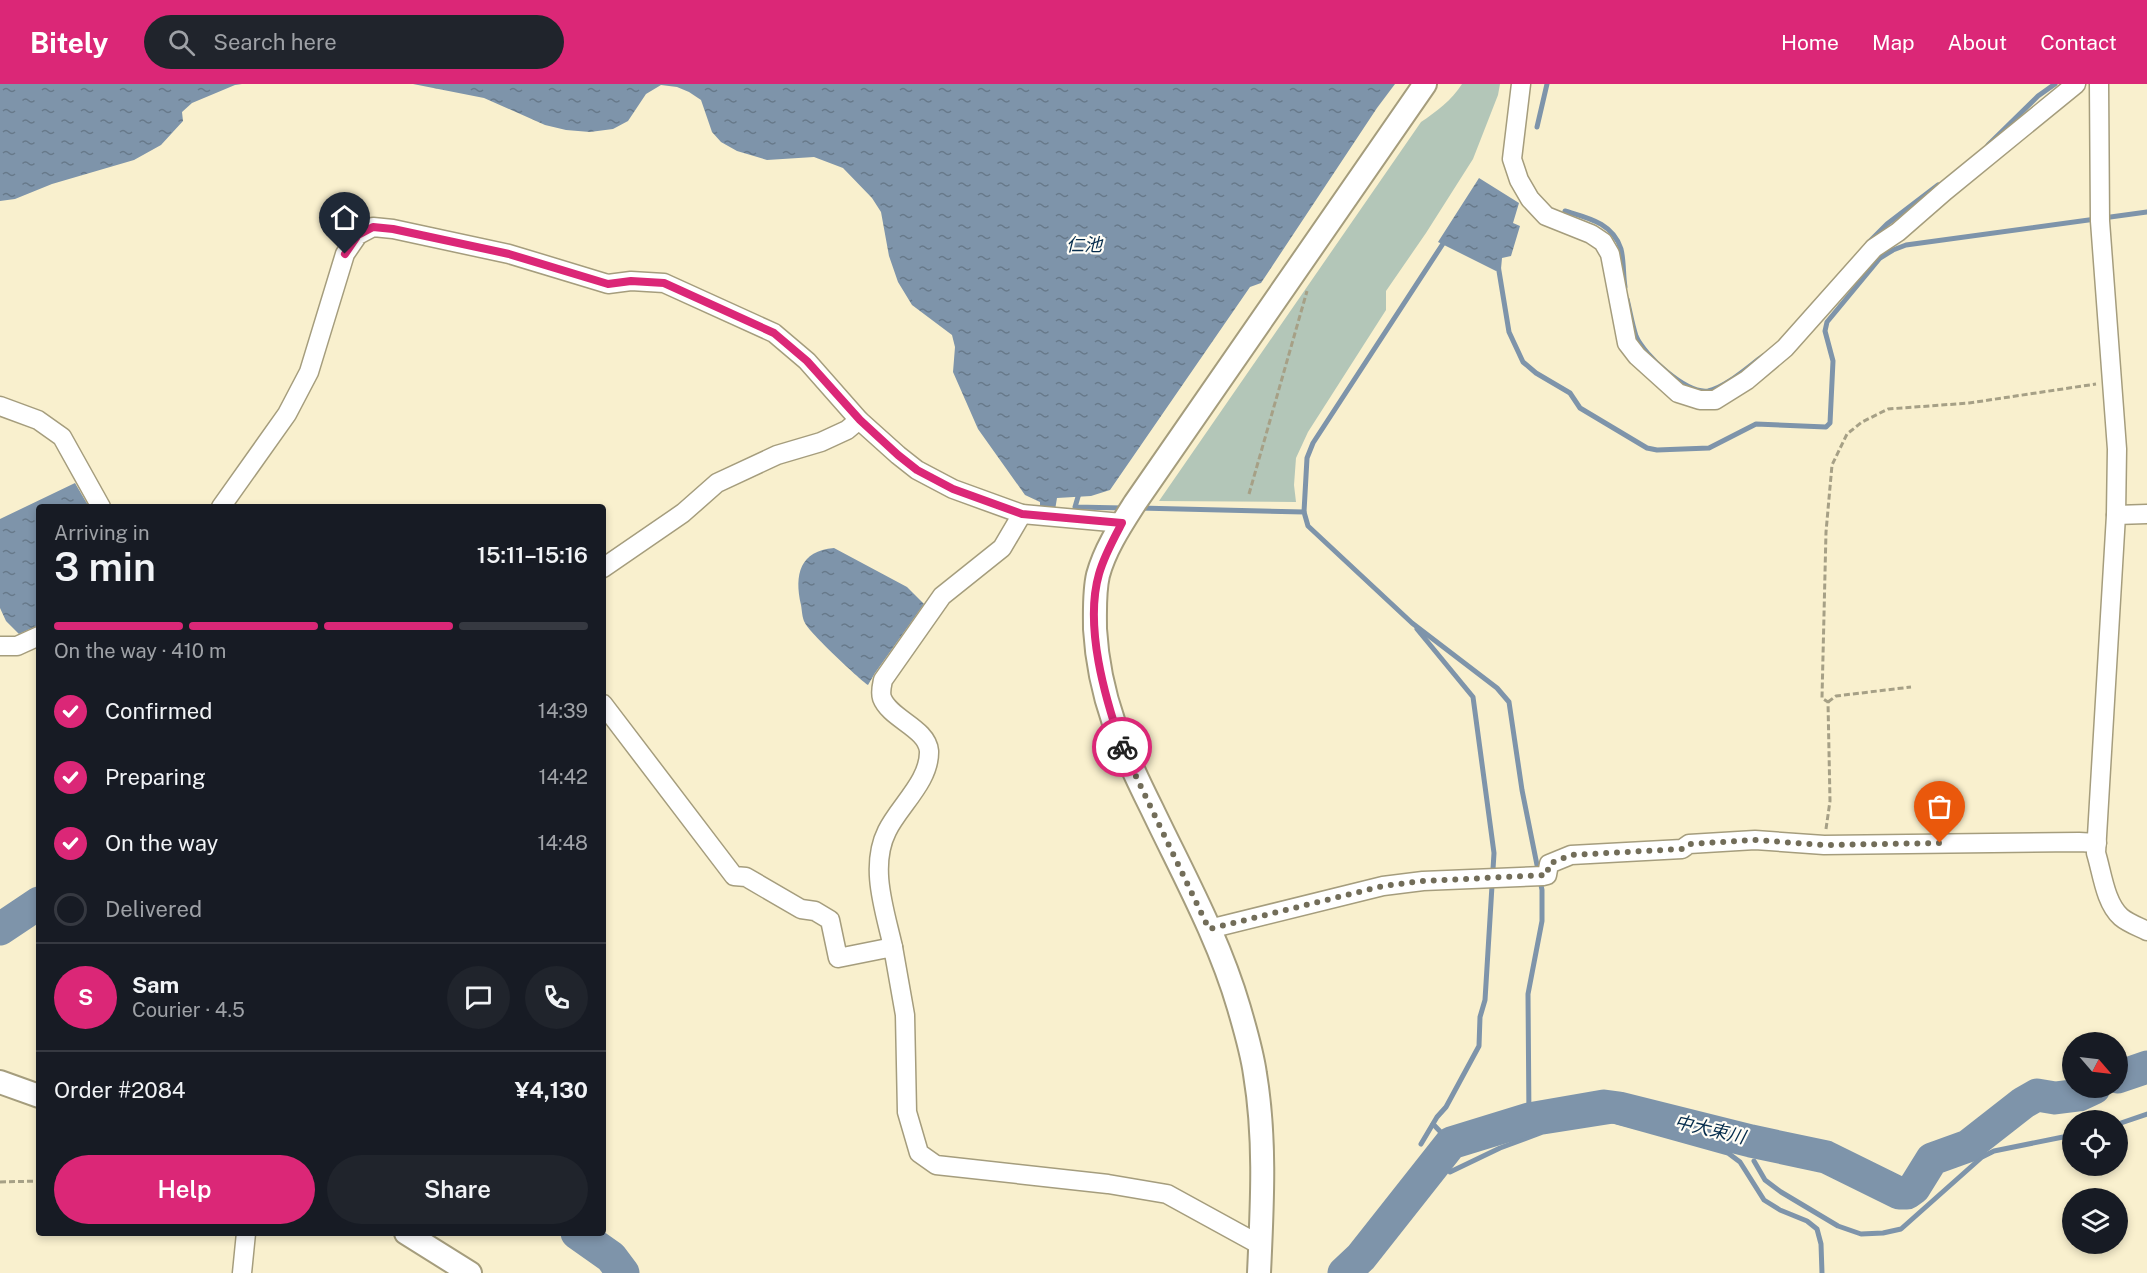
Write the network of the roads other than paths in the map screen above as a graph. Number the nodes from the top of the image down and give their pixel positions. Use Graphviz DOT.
graph roads {
  1 [pos="1425,84"];
  2 [pos="1521,84"];
  3 [pos="2076,84"];
  4 [pos="2099,84"];
  5 [pos="0,406"];
  6 [pos="860,420"];
  7 [pos="99,504"];
  8 [pos="222,504"];
  9 [pos="1128,513"];
  10 [pos="1022,514"];
  11 [pos="2147,514"];
  12 [pos="2116,515"];
  13 [pos="606,566"];
  14 [pos="36,637"];
  15 [pos="0,646"];
  16 [pos="606,708"];
  17 [pos="2097,843"];
  18 [pos="1209,929"];
  19 [pos="2147,931"];
  20 [pos="893,947"];
  21 [pos="0,1082"];
  22 [pos="36,1094"];
  23 [pos="246,1236"];
  24 [pos="411,1236"];
  25 [pos="1260,1245"];
  26 [pos="242,1273"];
  27 [pos="470,1273"];
  28 [pos="1259,1273"];
  1 -- 9 [label="street"];
  2 -- 3 [label="street"];
  4 -- 12 [label="street"];
  5 -- 7 [label="street"];
  6 -- 8 [label="street"];
  6 -- 10 [label="street"];
  6 -- 13 [label="street"];
  9 -- 10 [label="street"];
  9 -- 18 [label="street"];
  10 -- 20 [label="street"];
  11 -- 12 [label="street"];
  12 -- 17 [label="street"];
  14 -- 15 [label="street"];
  16 -- 20 [label="street"];
  17 -- 18 [label="street"];
  17 -- 19 [label="street"];
  18 -- 25 [label="street"];
  20 -- 25 [label="street"];
  21 -- 22 [label="street"];
  23 -- 26 [label="street"];
  24 -- 27 [label="street"];
  25 -- 28 [label="street"];
}
